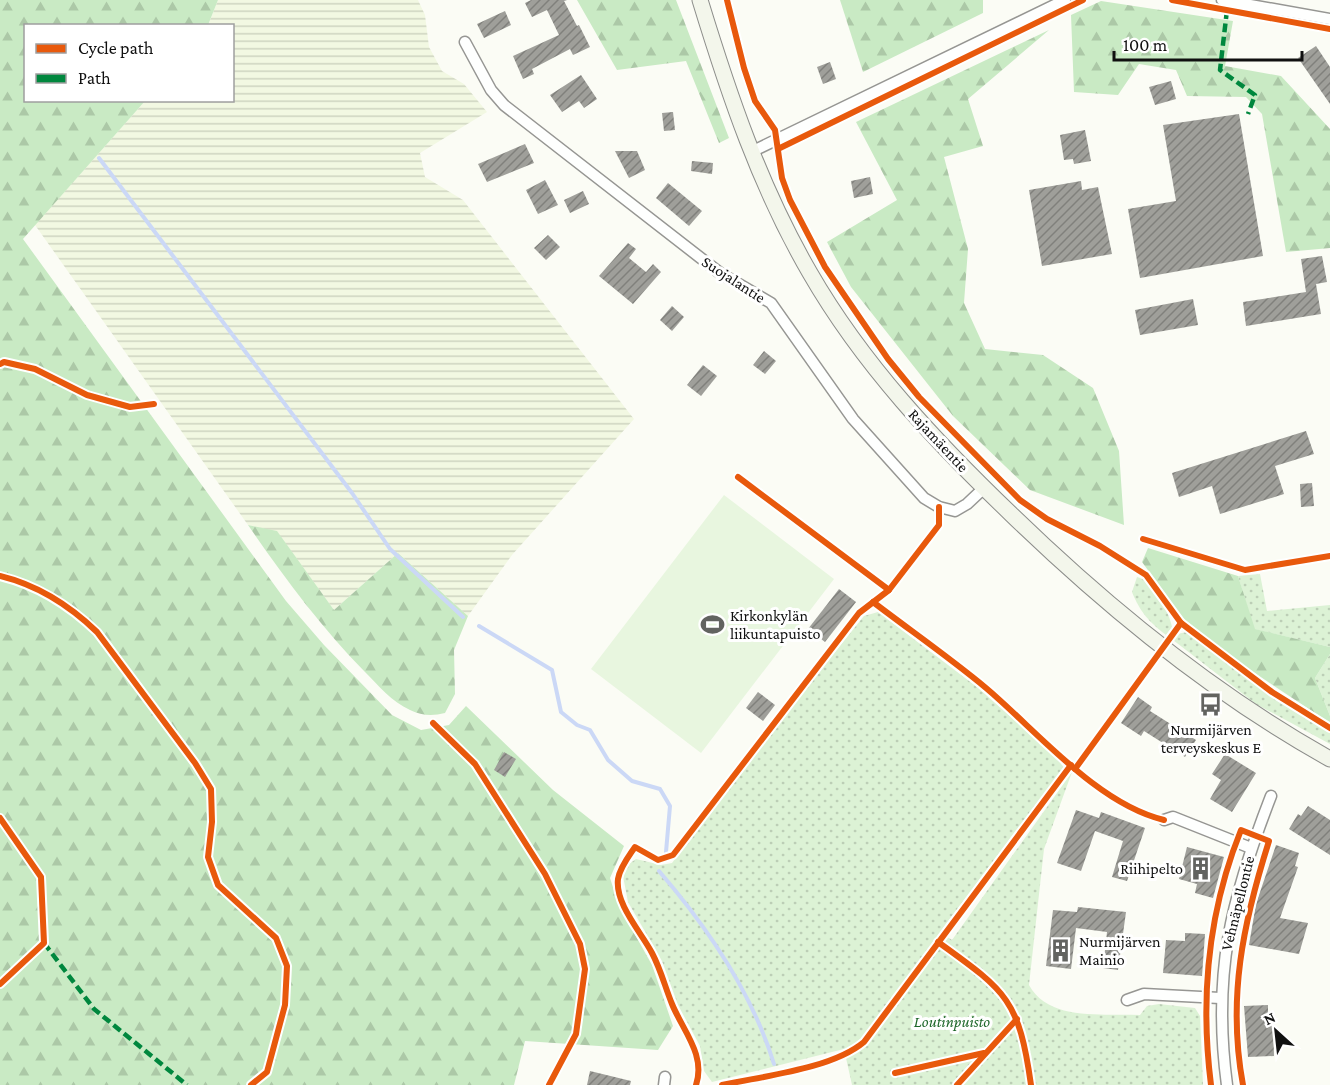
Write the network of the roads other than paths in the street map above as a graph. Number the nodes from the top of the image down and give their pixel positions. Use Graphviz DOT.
graph roads {
  1 [pos="700,0"];
  2 [pos="1065,0"];
  3 [pos="1222,0"];
  4 [pos="1330,19"];
  5 [pos="465,42"];
  6 [pos="751,152"];
  7 [pos="984,488"];
  8 [pos="1330,759"];
  9 [pos="1271,796"];
  10 [pos="1164,820"];
  11 [pos="1251,848"];
  12 [pos="1220,998"];
  13 [pos="1127,1000"];
  14 [pos="1227,1085"];
  1 -- 6 [label="main road, Rajamäentie"];
  2 -- 6 [label="street"];
  3 -- 4 [label="street"];
  5 -- 7 [label="street, Suojalantie"];
  6 -- 7 [label="main road, Rajamäentie"];
  7 -- 8 [label="main road, Rajamäentie"];
  9 -- 11 [label="street, Vehnäpellontie"];
  10 -- 11 [label="street"];
  11 -- 12 [label="street, Vehnäpellontie"];
  12 -- 13 [label="street"];
  12 -- 14 [label="street, Vehnäpellontie"];
}
